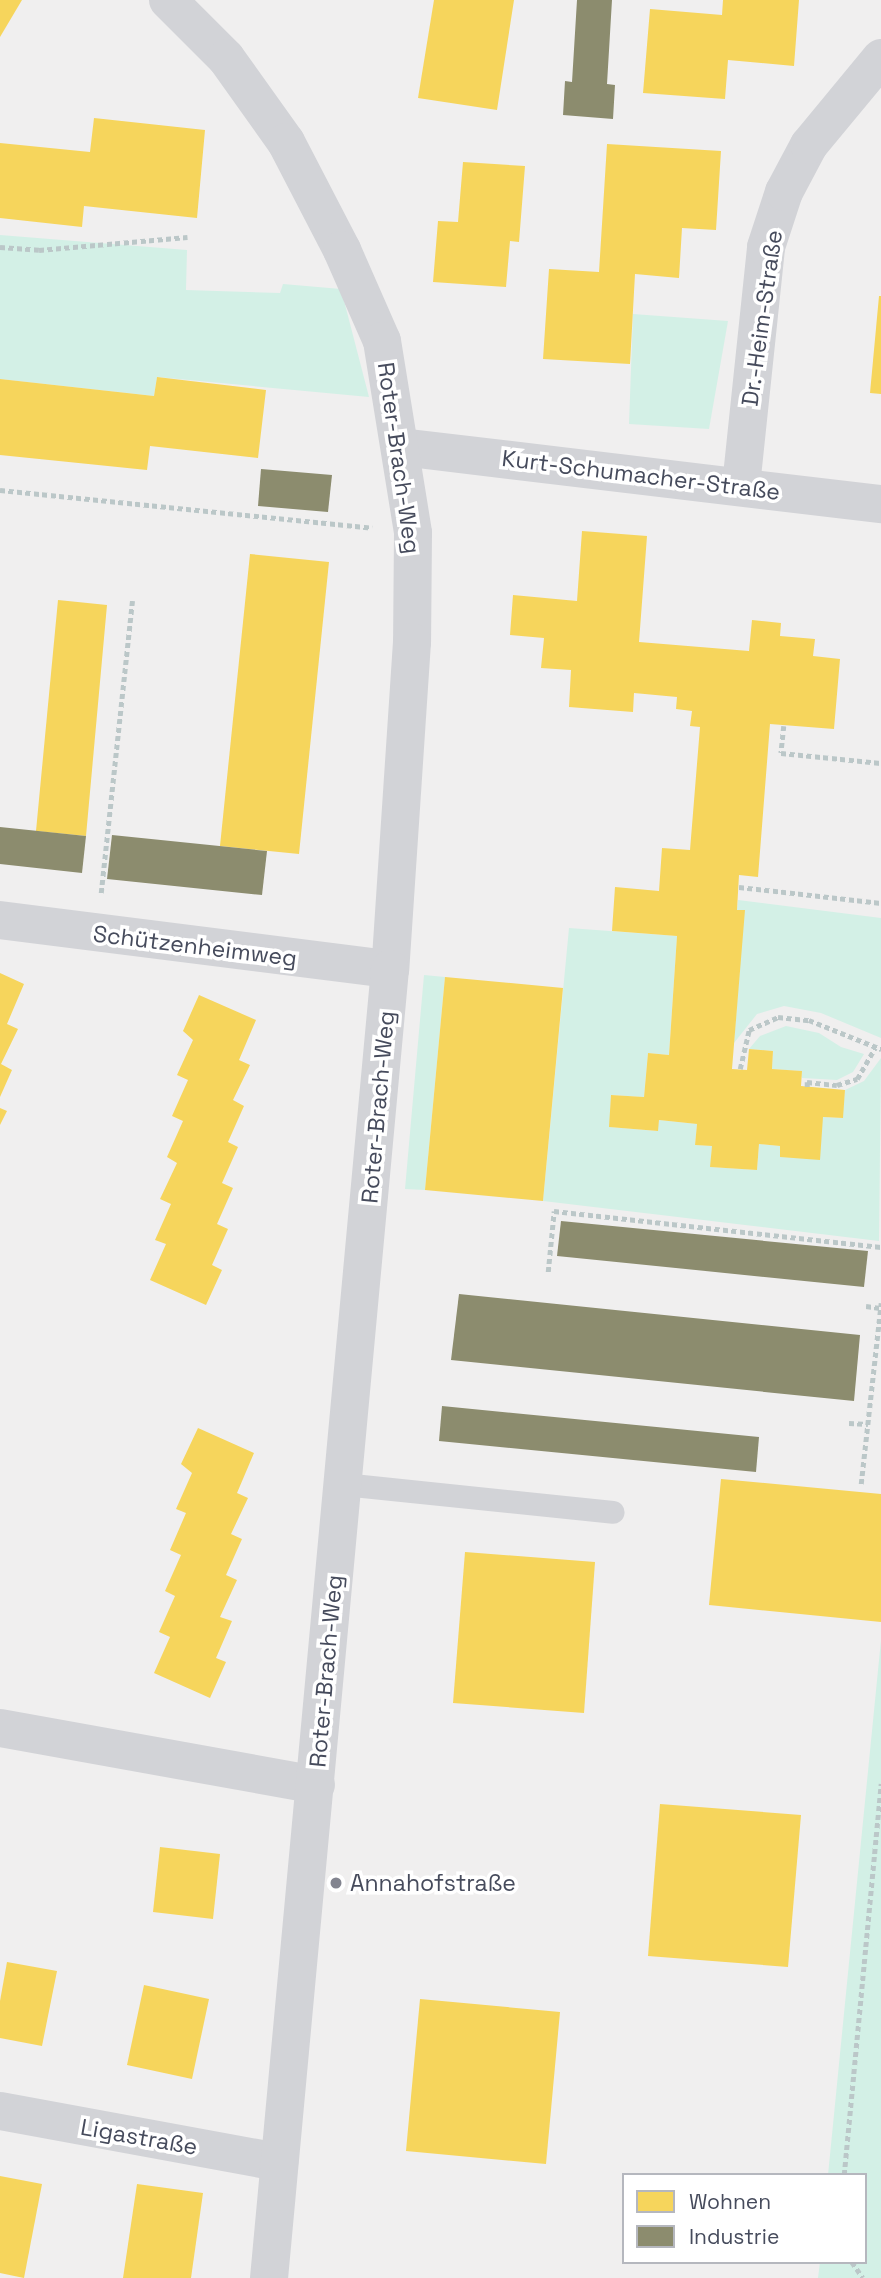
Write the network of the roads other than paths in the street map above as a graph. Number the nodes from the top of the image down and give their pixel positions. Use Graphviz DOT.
graph roads {
  1 [pos="168,0"];
  2 [pos="881,58"];
  3 [pos="401,447"];
  4 [pos="741,486"];
  5 [pos="881,504"];
  6 [pos="0,920"];
  7 [pos="390,969"];
  8 [pos="343,1484"];
  9 [pos="613,1512"];
  10 [pos="0,1727"];
  11 [pos="316,1785"];
  12 [pos="0,2111"];
  13 [pos="279,2162"];
  14 [pos="269,2278"];
  1 -- 3 [label="street, Roter-Brach-Weg"];
  2 -- 4 [label="street, Dr.-Heim-Straße"];
  3 -- 4 [label="street, Kurt-Schumacher-Straße"];
  3 -- 7 [label="street, Roter-Brach-Weg"];
  4 -- 5 [label="street, Kurt-Schumacher-Straße"];
  6 -- 7 [label="street, Schützenheimweg"];
  7 -- 8 [label="street, Roter-Brach-Weg"];
  8 -- 9 [label="lane"];
  8 -- 11 [label="street, Roter-Brach-Weg"];
  10 -- 11 [label="street"];
  11 -- 13 [label="street, Roter-Brach-Weg"];
  12 -- 13 [label="street, Ligastraße"];
  13 -- 14 [label="street, Roter-Brach-Weg"];
}
